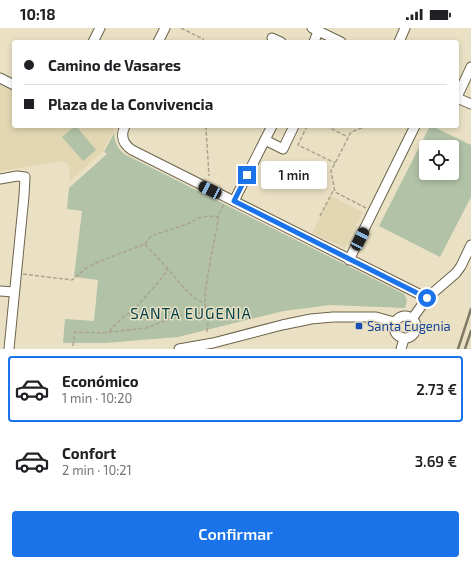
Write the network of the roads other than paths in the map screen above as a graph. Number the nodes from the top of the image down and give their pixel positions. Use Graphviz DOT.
graph roads {
  1 [pos="100,28"];
  2 [pos="166,28"];
  3 [pos="405,28"];
  4 [pos="315,30"];
  5 [pos="272,38"];
  6 [pos="94,40"];
  7 [pos="159,40"];
  8 [pos="276,40"];
  9 [pos="314,40"];
  10 [pos="337,40"];
  11 [pos="400,40"];
  12 [pos="471,67"];
  13 [pos="0,78"];
  14 [pos="12,84"];
  15 [pos="459,94"];
  16 [pos="459,99"];
  17 [pos="471,104"];
  18 [pos="124,128"];
  19 [pos="271,128"];
  20 [pos="293,128"];
  21 [pos="414,128"];
  22 [pos="265,140"];
  23 [pos="0,179"];
  24 [pos="234,201"];
  25 [pos="471,245"];
  26 [pos="349,260"];
  27 [pos="0,290"];
  28 [pos="14,292"];
  29 [pos="427,298"];
  30 [pos="412,318"];
  31 [pos="394,322"];
  32 [pos="404,339"];
  33 [pos="199,347"];
  34 [pos="9,349"];
  35 [pos="179,349"];
  36 [pos="401,349"];
  1 -- 6 [label="street"];
  2 -- 7 [label="street"];
  3 -- 11 [label="street"];
  4 -- 9 [label="street"];
  4 -- 10 [label="street"];
  5 -- 8 [label="street"];
  12 -- 15 [label="street"];
  13 -- 14 [label="street"];
  16 -- 17 [label="street"];
  18 -- 24 [label="street"];
  19 -- 22 [label="street"];
  20 -- 22 [label="street"];
  21 -- 26 [label="street"];
  22 -- 24 [label="street"];
  23 -- 28 [label="street"];
  24 -- 26 [label="street"];
  25 -- 29 [label="street"];
  26 -- 29 [label="street"];
  27 -- 28 [label="street"];
  28 -- 34 [label="street"];
  29 -- 30 [label="street"];
  30 -- 31 [label="street"];
  30 -- 32 [label="street"];
  31 -- 32 [label="street"];
  31 -- 33 [label="street"];
  32 -- 36 [label="street"];
  33 -- 35 [label="street"];
}
